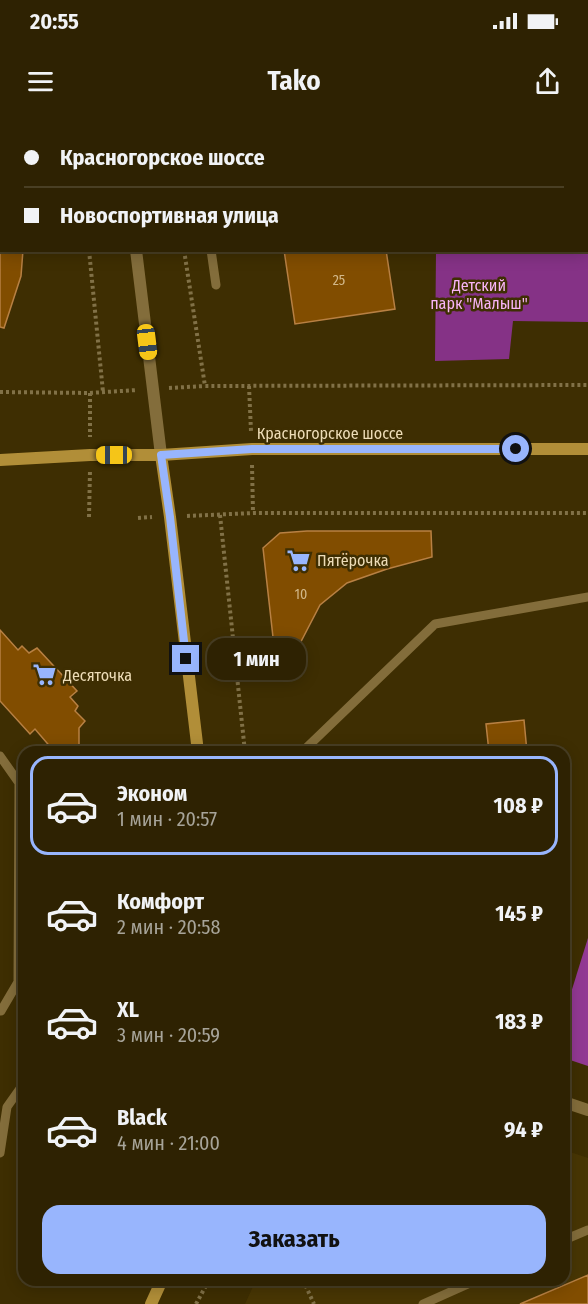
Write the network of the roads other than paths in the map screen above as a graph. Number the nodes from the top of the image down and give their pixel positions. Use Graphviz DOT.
graph roads {
  1 [pos="136,252"];
  2 [pos="211,252"];
  3 [pos="216,285"];
  4 [pos="588,449"];
  5 [pos="161,455"];
  6 [pos="0,460"];
  7 [pos="588,597"];
  8 [pos="197,746"];
  9 [pos="308,746"];
  10 [pos="0,756"];
  11 [pos="18,783"];
  12 [pos="18,985"];
  13 [pos="0,1012"];
  14 [pos="18,1091"];
  15 [pos="570,1104"];
  16 [pos="588,1110"];
  17 [pos="0,1153"];
  18 [pos="588,1230"];
  19 [pos="570,1238"];
  20 [pos="159,1286"];
  21 [pos="464,1286"];
  22 [pos="151,1304"];
  23 [pos="423,1304"];
  1 -- 5 [label="street"];
  2 -- 3 [label="lane"];
  4 -- 5 [label="main road, Красногорское шоссе"];
  5 -- 6 [label="main road, Красногорское шоссе"];
  5 -- 8 [label="main road"];
  7 -- 9 [label="lane"];
  10 -- 11 [label="lane"];
  12 -- 13 [label="lane"];
  14 -- 17 [label="lane"];
  15 -- 16 [label="street"];
  18 -- 19 [label="lane"];
  20 -- 22 [label="main road"];
  21 -- 23 [label="lane"];
}
